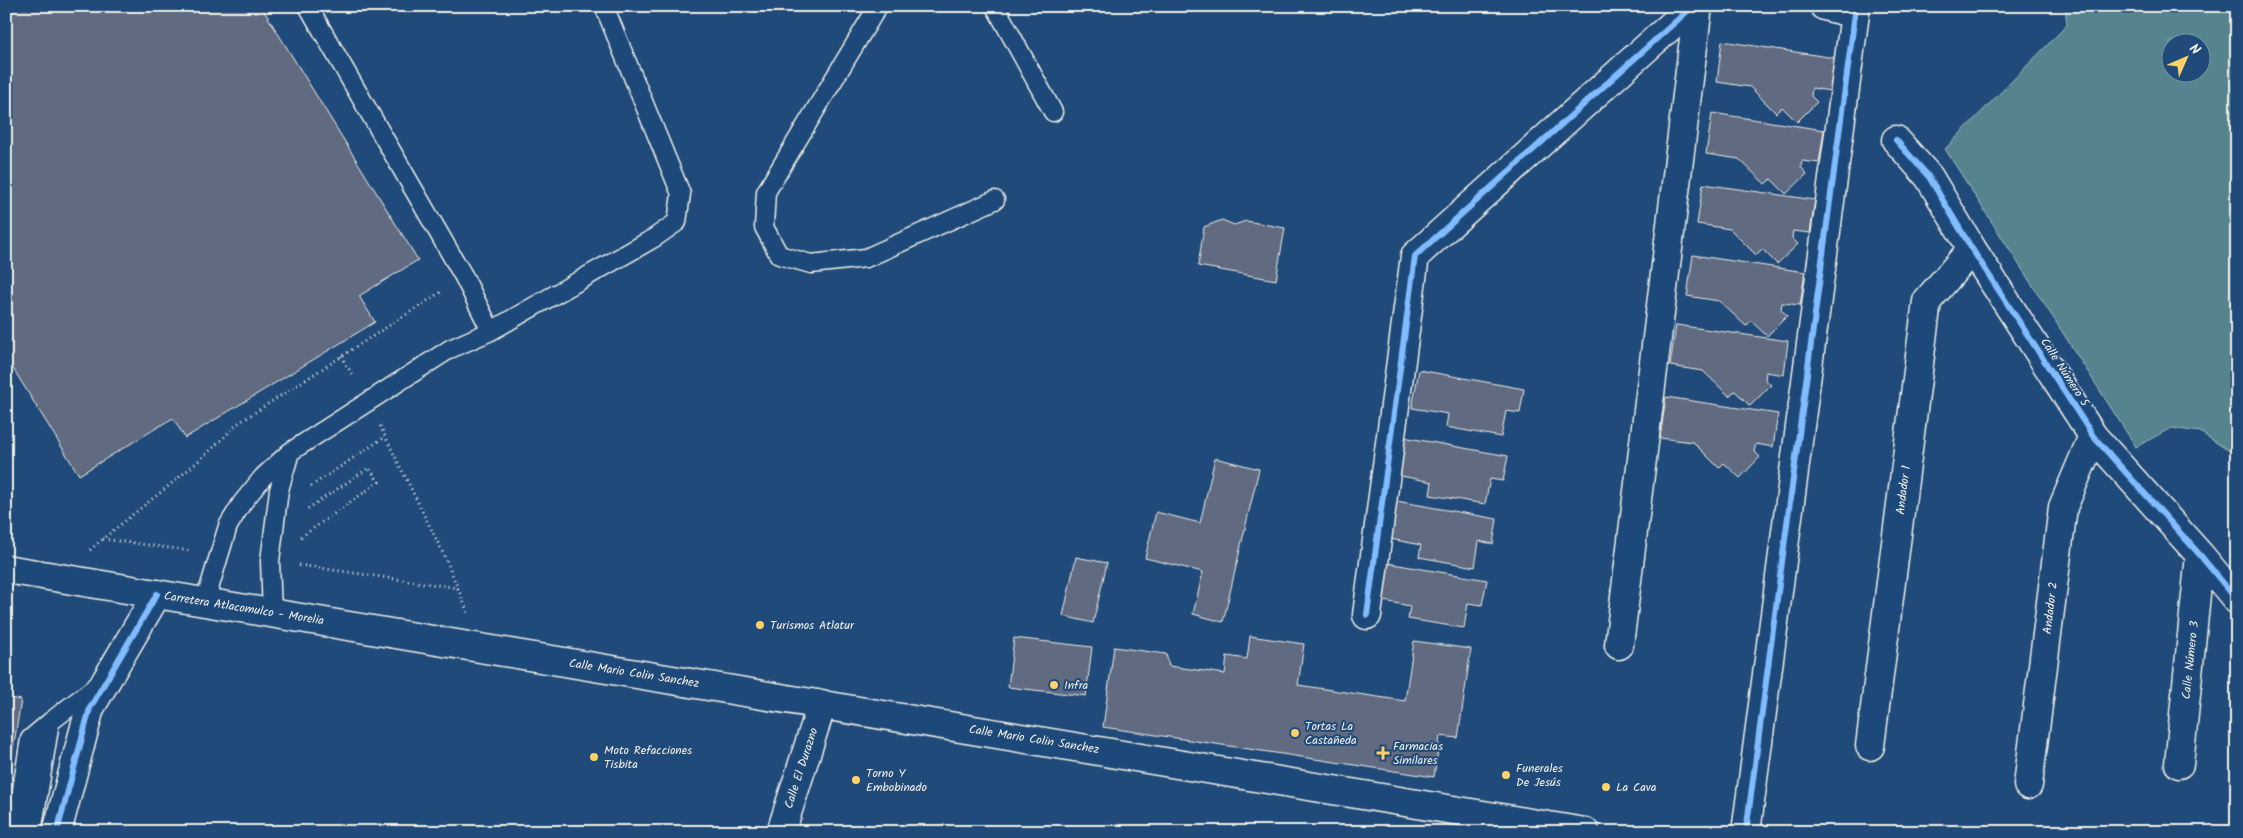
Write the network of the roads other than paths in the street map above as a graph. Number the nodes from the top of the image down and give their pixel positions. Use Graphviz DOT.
graph roads {
  1 [pos="308,6"];
  2 [pos="604,6"];
  3 [pos="878,6"];
  4 [pos="995,6"];
  5 [pos="1693,6"];
  6 [pos="1698,6"];
  7 [pos="1824,6"];
  8 [pos="1855,10"];
  9 [pos="1053,112"];
  10 [pos="1896,140"];
  11 [pos="996,200"];
  12 [pos="1972,249"];
  13 [pos="491,331"];
  14 [pos="2093,436"];
  15 [pos="290,452"];
  16 [pos="2200,555"];
  17 [pos="6,569"];
  18 [pos="157,594"];
  19 [pos="2237,600"];
  20 [pos="205,602"];
  21 [pos="272,613"];
  22 [pos="1367,615"];
  23 [pos="1619,645"];
  24 [pos="482,648"];
  25 [pos="108,678"];
  26 [pos="822,704"];
  27 [pos="50,722"];
  28 [pos="1870,746"];
  29 [pos="2179,764"];
  30 [pos="2028,784"];
  31 [pos="15,832"];
  32 [pos="32,832"];
  33 [pos="57,832"];
  34 [pos="781,832"];
  35 [pos="1585,832"];
  36 [pos="1746,832"];
  1 -- 13 [label="lane"];
  2 -- 13 [label="lane"];
  3 -- 11 [label="lane"];
  4 -- 9 [label="lane"];
  5 -- 22 [label="street"];
  6 -- 23 [label="street"];
  7 -- 8 [label="street"];
  8 -- 36 [label="street"];
  10 -- 12 [label="street, Calle Número 5"];
  12 -- 14 [label="street, Calle Número 5"];
  12 -- 28 [label="street, Andador 1"];
  13 -- 15 [label="lane"];
  14 -- 16 [label="street, Calle Número 5"];
  14 -- 30 [label="street, Andador 2"];
  15 -- 20 [label="lane"];
  15 -- 21 [label="lane"];
  16 -- 19 [label="street, Calle Número 5"];
  16 -- 29 [label="street, Calle Número 3"];
  17 -- 18 [label="street, Carretera Atlacomulco - Morelia"];
  18 -- 20 [label="street, Carretera Atlacomulco - Morelia"];
  18 -- 25 [label="street"];
  20 -- 21 [label="street, Carretera Atlacomulco - Morelia"];
  21 -- 24 [label="street, Carretera Atlacomulco - Morelia"];
  24 -- 26 [label="street, Calle Mario Colin Sanchez"];
  25 -- 27 [label="lane"];
  25 -- 33 [label="street"];
  26 -- 34 [label="street, Calle El Durazno"];
  26 -- 35 [label="street, Calle Mario Colin Sanchez"];
  27 -- 31 [label="lane"];
  27 -- 32 [label="lane"];
}
